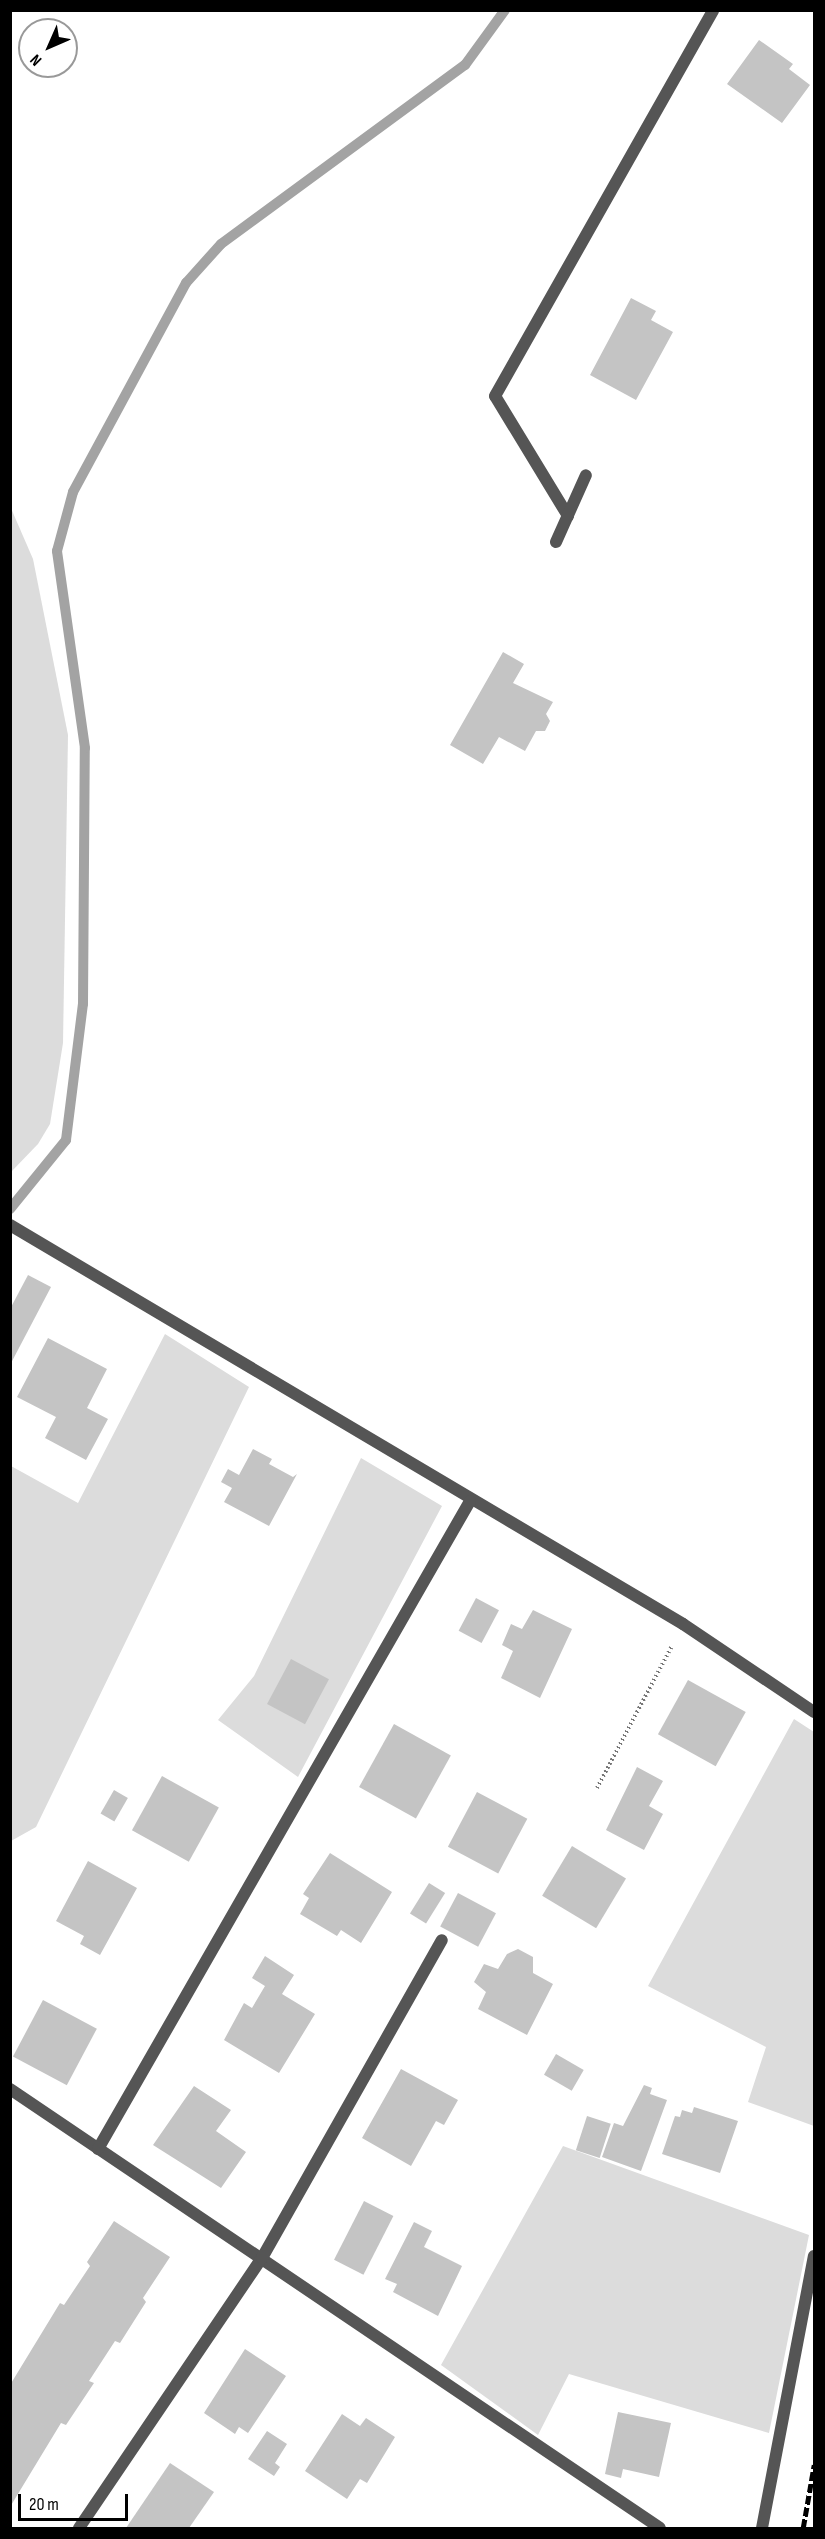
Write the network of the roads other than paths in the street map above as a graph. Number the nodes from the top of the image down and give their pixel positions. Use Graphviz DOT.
graph roads {
  1 [pos="713,10"];
  2 [pos="586,475"];
  3 [pos="568,516"];
  4 [pos="556,542"];
  5 [pos="11,1225"];
  6 [pos="470,1501"];
  7 [pos="814,1713"];
  8 [pos="442,1940"];
  9 [pos="10,2089"];
  10 [pos="98,2149"];
  11 [pos="814,2256"];
  12 [pos="262,2258"];
  13 [pos="79,2529"];
  14 [pos="660,2529"];
  15 [pos="762,2529"];
  1 -- 3 [label="street"];
  2 -- 3 [label="street"];
  3 -- 4 [label="street"];
  5 -- 6 [label="street"];
  6 -- 7 [label="street"];
  6 -- 10 [label="street"];
  8 -- 12 [label="street"];
  9 -- 10 [label="street"];
  10 -- 12 [label="street"];
  11 -- 15 [label="street"];
  12 -- 13 [label="street"];
  12 -- 14 [label="street"];
}
